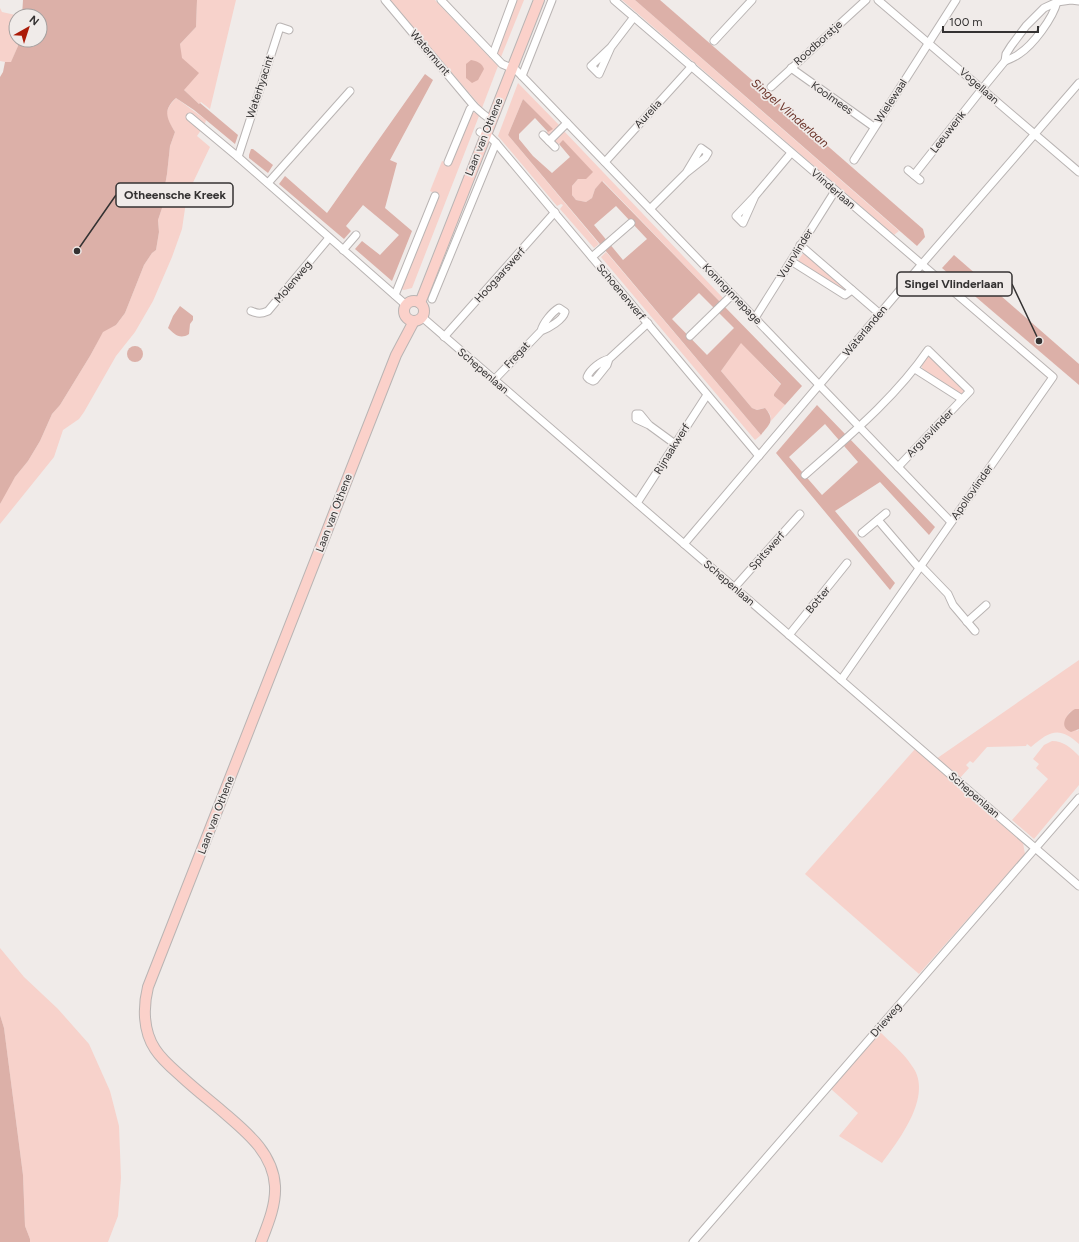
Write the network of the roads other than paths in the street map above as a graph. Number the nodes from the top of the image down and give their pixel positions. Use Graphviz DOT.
graph roads {
  1 [pos="385,0"];
  2 [pos="441,0"];
  3 [pos="513,0"];
  4 [pos="533,0"];
  5 [pos="539,0"];
  6 [pos="552,0"];
  7 [pos="614,0"];
  8 [pos="752,0"];
  9 [pos="866,0"];
  10 [pos="878,0"];
  11 [pos="955,0"];
  12 [pos="1079,1"];
  13 [pos="1057,2"];
  14 [pos="634,17"];
  15 [pos="289,30"];
  16 [pos="714,41"];
  17 [pos="929,43"];
  18 [pos="611,46"];
  19 [pos="493,54"];
  20 [pos="1005,61"];
  21 [pos="692,66"];
  22 [pos="509,67"];
  23 [pos="791,68"];
  24 [pos="522,76"];
  25 [pos="1079,83"];
  26 [pos="771,87"];
  27 [pos="982,89"];
  28 [pos="350,91"];
  29 [pos="474,106"];
  30 [pos="190,117"];
  31 [pos="489,119"];
  32 [pos="568,123"];
  33 [pos="874,127"];
  34 [pos="483,133"];
  35 [pos="1034,134"];
  36 [pos="544,135"];
  37 [pos="549,141"];
  38 [pos="496,143"];
  39 [pos="555,147"];
  40 [pos="791,152"];
  41 [pos="238,157"];
  42 [pos="854,160"];
  43 [pos="448,162"];
  44 [pos="605,162"];
  45 [pos="908,170"];
  46 [pos="1079,172"];
  47 [pos="686,173"];
  48 [pos="914,175"];
  49 [pos="920,180"];
  50 [pos="268,183"];
  51 [pos="835,191"];
  52 [pos="435,196"];
  53 [pos="755,196"];
  54 [pos="650,209"];
  55 [pos="555,212"];
  56 [pos="631,223"];
  57 [pos="356,235"];
  58 [pos="329,238"];
  59 [pos="800,246"];
  60 [pos="343,250"];
  61 [pos="592,257"];
  62 [pos="791,261"];
  63 [pos="922,264"];
  64 [pos="432,276"];
  65 [pos="852,290"];
  66 [pos="395,295"];
  67 [pos="732,295"];
  68 [pos="432,299"];
  69 [pos="413,303"];
  70 [pos="251,311"];
  71 [pos="880,314"];
  72 [pos="755,318"];
  73 [pos="414,319"];
  74 [pos="648,323"];
  75 [pos="541,331"];
  76 [pos="690,336"];
  77 [pos="444,337"];
  78 [pos="608,359"];
  79 [pos="915,369"];
  80 [pos="1053,377"];
  81 [pos="494,380"];
  82 [pos="819,385"];
  83 [pos="707,395"];
  84 [pos="962,399"];
  85 [pos="649,425"];
  86 [pos="860,427"];
  87 [pos="675,444"];
  88 [pos="759,456"];
  89 [pos="898,467"];
  90 [pos="805,475"];
  91 [pos="637,503"];
  92 [pos="886,513"];
  93 [pos="800,514"];
  94 [pos="878,520"];
  95 [pos="951,522"];
  96 [pos="862,532"];
  97 [pos="684,544"];
  98 [pos="846,564"];
  99 [pos="920,567"];
  100 [pos="734,588"];
  101 [pos="986,605"];
  102 [pos="968,622"];
  103 [pos="975,631"];
  104 [pos="789,635"];
  105 [pos="841,680"];
  106 [pos="1079,798"];
  107 [pos="1035,848"];
  108 [pos="1079,886"];
  109 [pos="261,1242"];
  110 [pos="693,1242"];
  1 -- 29 [label="street, Watermunt"];
  2 -- 19 [label="street, Koninginnepage"];
  3 -- 19 [label="street"];
  4 -- 22 [label="street, Laan van Othene"];
  5 -- 22 [label="street, Laan van Othene"];
  6 -- 24 [label="street"];
  7 -- 14 [label="street, Vlinderlaan"];
  8 -- 16 [label="street"];
  9 -- 23 [label="street, Roodborstje"];
  10 -- 17 [label="street, Vogellaan"];
  11 -- 17 [label="street, Wielewaal"];
  12 -- 13 [label="street"];
  13 -- 20 [label="street"];
  13 -- 20 [label="street"];
  14 -- 18 [label="street"];
  14 -- 21 [label="street, Vlinderlaan"];
  15 -- 41 [label="street, Waterhyacint"];
  17 -- 27 [label="street, Vogellaan"];
  17 -- 33 [label="street, Wielewaal"];
  19 -- 22 [label="street, Koninginnepage"];
  20 -- 27 [label="street, Leeuwerik"];
  21 -- 40 [label="street, Vlinderlaan"];
  21 -- 44 [label="street, Aurelia"];
  22 -- 24 [label="street, Koninginnepage"];
  22 -- 31 [label="street, Laan van Othene"];
  23 -- 26 [label="street, Roodborstje"];
  23 -- 33 [label="street, Koolmees"];
  24 -- 32 [label="street, Koninginnepage"];
  25 -- 35 [label="street, Waterlanden"];
  27 -- 35 [label="street, Vogellaan"];
  27 -- 48 [label="street, Leeuwerik"];
  28 -- 50 [label="street"];
  29 -- 31 [label="street, Watermunt"];
  29 -- 43 [label="street"];
  30 -- 41 [label="street"];
  31 -- 34 [label="street, Laan van Othene"];
  32 -- 37 [label="street"];
  32 -- 44 [label="street, Koninginnepage"];
  33 -- 42 [label="street, Wielewaal"];
  34 -- 38 [label="street, Schoenerwerf"];
  34 -- 64 [label="street, Laan van Othene"];
  35 -- 46 [label="street, Vogellaan"];
  35 -- 63 [label="street, Waterlanden"];
  36 -- 37 [label="street"];
  37 -- 39 [label="street"];
  38 -- 55 [label="street, Schoenerwerf"];
  38 -- 64 [label="street, Laan van Othene"];
  40 -- 51 [label="street, Vlinderlaan"];
  40 -- 53 [label="street"];
  41 -- 50 [label="street"];
  44 -- 54 [label="street, Koninginnepage"];
  45 -- 48 [label="street"];
  47 -- 54 [label="street"];
  48 -- 49 [label="street"];
  50 -- 58 [label="street"];
  51 -- 59 [label="street, Vuurvlinder"];
  51 -- 63 [label="street, Vlinderlaan"];
  52 -- 66 [label="street"];
  54 -- 67 [label="street, Koninginnepage"];
  55 -- 61 [label="street, Schoenerwerf"];
  55 -- 77 [label="street, Hoogaarswerf"];
  56 -- 61 [label="street"];
  57 -- 60 [label="street"];
  58 -- 60 [label="street"];
  58 -- 70 [label="street, Molenweg"];
  59 -- 62 [label="street, Vuurvlinder"];
  59 -- 65 [label="street"];
  60 -- 66 [label="street"];
  61 -- 74 [label="street, Schoenerwerf"];
  62 -- 65 [label="street"];
  62 -- 72 [label="street, Vuurvlinder"];
  63 -- 71 [label="street, Waterlanden"];
  63 -- 80 [label="street, Vlinderlaan"];
  64 -- 68 [label="street, Laan van Othene"];
  64 -- 69 [label="street, Laan van Othene"];
  65 -- 71 [label="street"];
  66 -- 69 [label="street"];
  67 -- 72 [label="street, Koninginnepage"];
  67 -- 76 [label="street"];
  69 -- 73 [label="street"];
  69 -- 73 [label="street"];
  71 -- 82 [label="street, Waterlanden"];
  72 -- 82 [label="street, Koninginnepage"];
  73 -- 77 [label="street, Schepenlaan"];
  73 -- 109 [label="street, Laan van Othene"];
  74 -- 78 [label="street"];
  74 -- 83 [label="street, Schoenerwerf"];
  75 -- 81 [label="street, Fregat"];
  77 -- 81 [label="street, Schepenlaan"];
  79 -- 84 [label="street, Argusvlinder"];
  79 -- 84 [label="street, Argusvlinder"];
  79 -- 86 [label="street, Argusvlinder"];
  80 -- 95 [label="street, Apollovlinder"];
  81 -- 91 [label="street, Schepenlaan"];
  82 -- 86 [label="street, Koninginnepage"];
  82 -- 88 [label="street, Waterlanden"];
  83 -- 87 [label="street, Rijnaakwerf"];
  83 -- 88 [label="street, Schoenerwerf"];
  84 -- 89 [label="street, Argusvlinder"];
  85 -- 87 [label="street"];
  86 -- 89 [label="street, Koninginnepage"];
  86 -- 90 [label="street, Argusvlinder"];
  87 -- 91 [label="street, Rijnaakwerf"];
  88 -- 97 [label="street, Waterlanden"];
  89 -- 95 [label="street, Koninginnepage"];
  91 -- 97 [label="street, Schepenlaan"];
  92 -- 94 [label="street"];
  93 -- 100 [label="street, Spitswerf"];
  94 -- 96 [label="street"];
  94 -- 99 [label="street"];
  95 -- 99 [label="street, Apollovlinder"];
  97 -- 100 [label="street, Schepenlaan"];
  98 -- 104 [label="street, Botter"];
  99 -- 102 [label="street"];
  99 -- 105 [label="street, Apollovlinder"];
  100 -- 104 [label="street, Schepenlaan"];
  101 -- 102 [label="street"];
  102 -- 103 [label="street"];
  104 -- 105 [label="street, Schepenlaan"];
  105 -- 107 [label="street, Schepenlaan"];
  106 -- 107 [label="street, Drieweg"];
  107 -- 108 [label="street"];
  107 -- 110 [label="street, Drieweg"];
}
